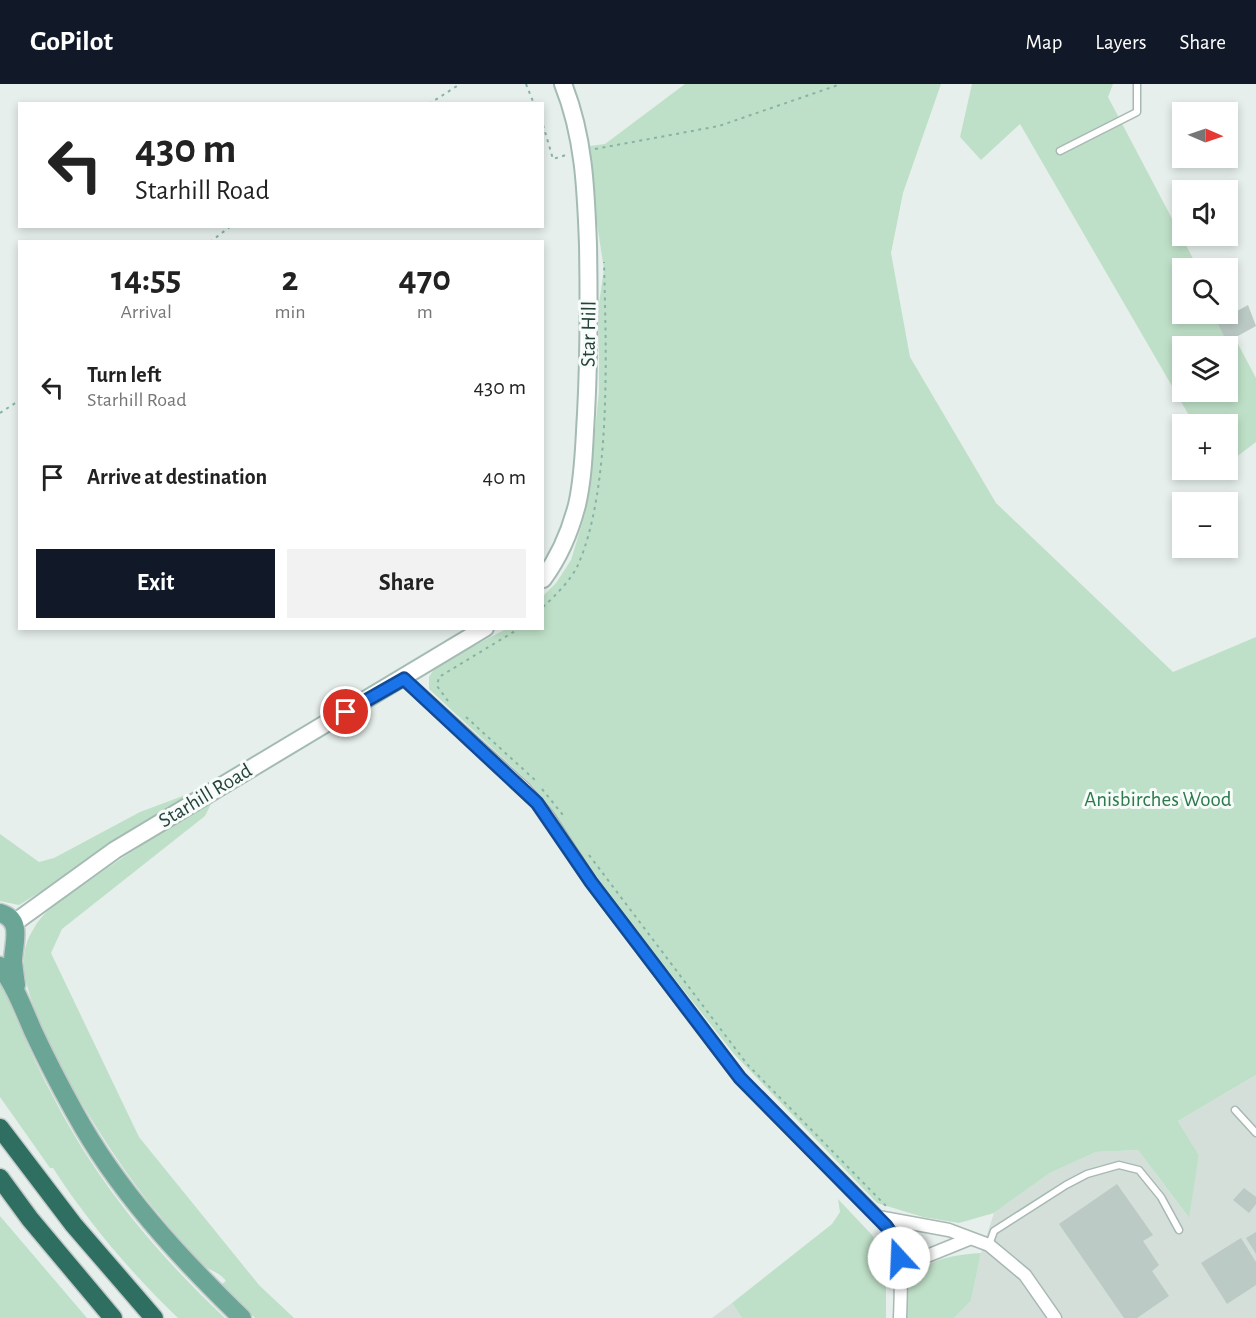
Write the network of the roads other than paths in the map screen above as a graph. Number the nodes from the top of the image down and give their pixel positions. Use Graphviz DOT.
graph roads {
  1 [pos="563,84"];
  2 [pos="1137,84"];
  3 [pos="1060,151"];
  4 [pos="544,578"];
  5 [pos="482,630"];
  6 [pos="404,679"];
  7 [pos="10,925"];
  8 [pos="0,954"];
  9 [pos="0,966"];
  10 [pos="17,990"];
  11 [pos="1235,1110"];
  12 [pos="0,1128"];
  13 [pos="1256,1133"];
  14 [pos="0,1178"];
  15 [pos="877,1217"];
  16 [pos="1179,1230"];
  17 [pos="969,1239"];
  18 [pos="989,1245"];
  19 [pos="899,1258"];
  20 [pos="113,1318"];
  21 [pos="154,1318"];
  22 [pos="242,1318"];
  23 [pos="900,1318"];
  24 [pos="1055,1318"];
  1 -- 4 [label="street, Star Hill"];
  2 -- 3 [label="lane"];
  5 -- 6 [label="street"];
  6 -- 7 [label="street, Starhill Road"];
  6 -- 15 [label="street"];
  7 -- 8 [label="main road"];
  7 -- 10 [label="main road"];
  9 -- 10 [label="main road"];
  10 -- 22 [label="main road"];
  11 -- 13 [label="lane"];
  12 -- 21 [label="highway"];
  14 -- 20 [label="highway"];
  15 -- 17 [label="street"];
  15 -- 19 [label="street"];
  16 -- 18 [label="lane"];
  17 -- 18 [label="street"];
  17 -- 19 [label="street"];
  18 -- 24 [label="street"];
  19 -- 23 [label="street"];
}
